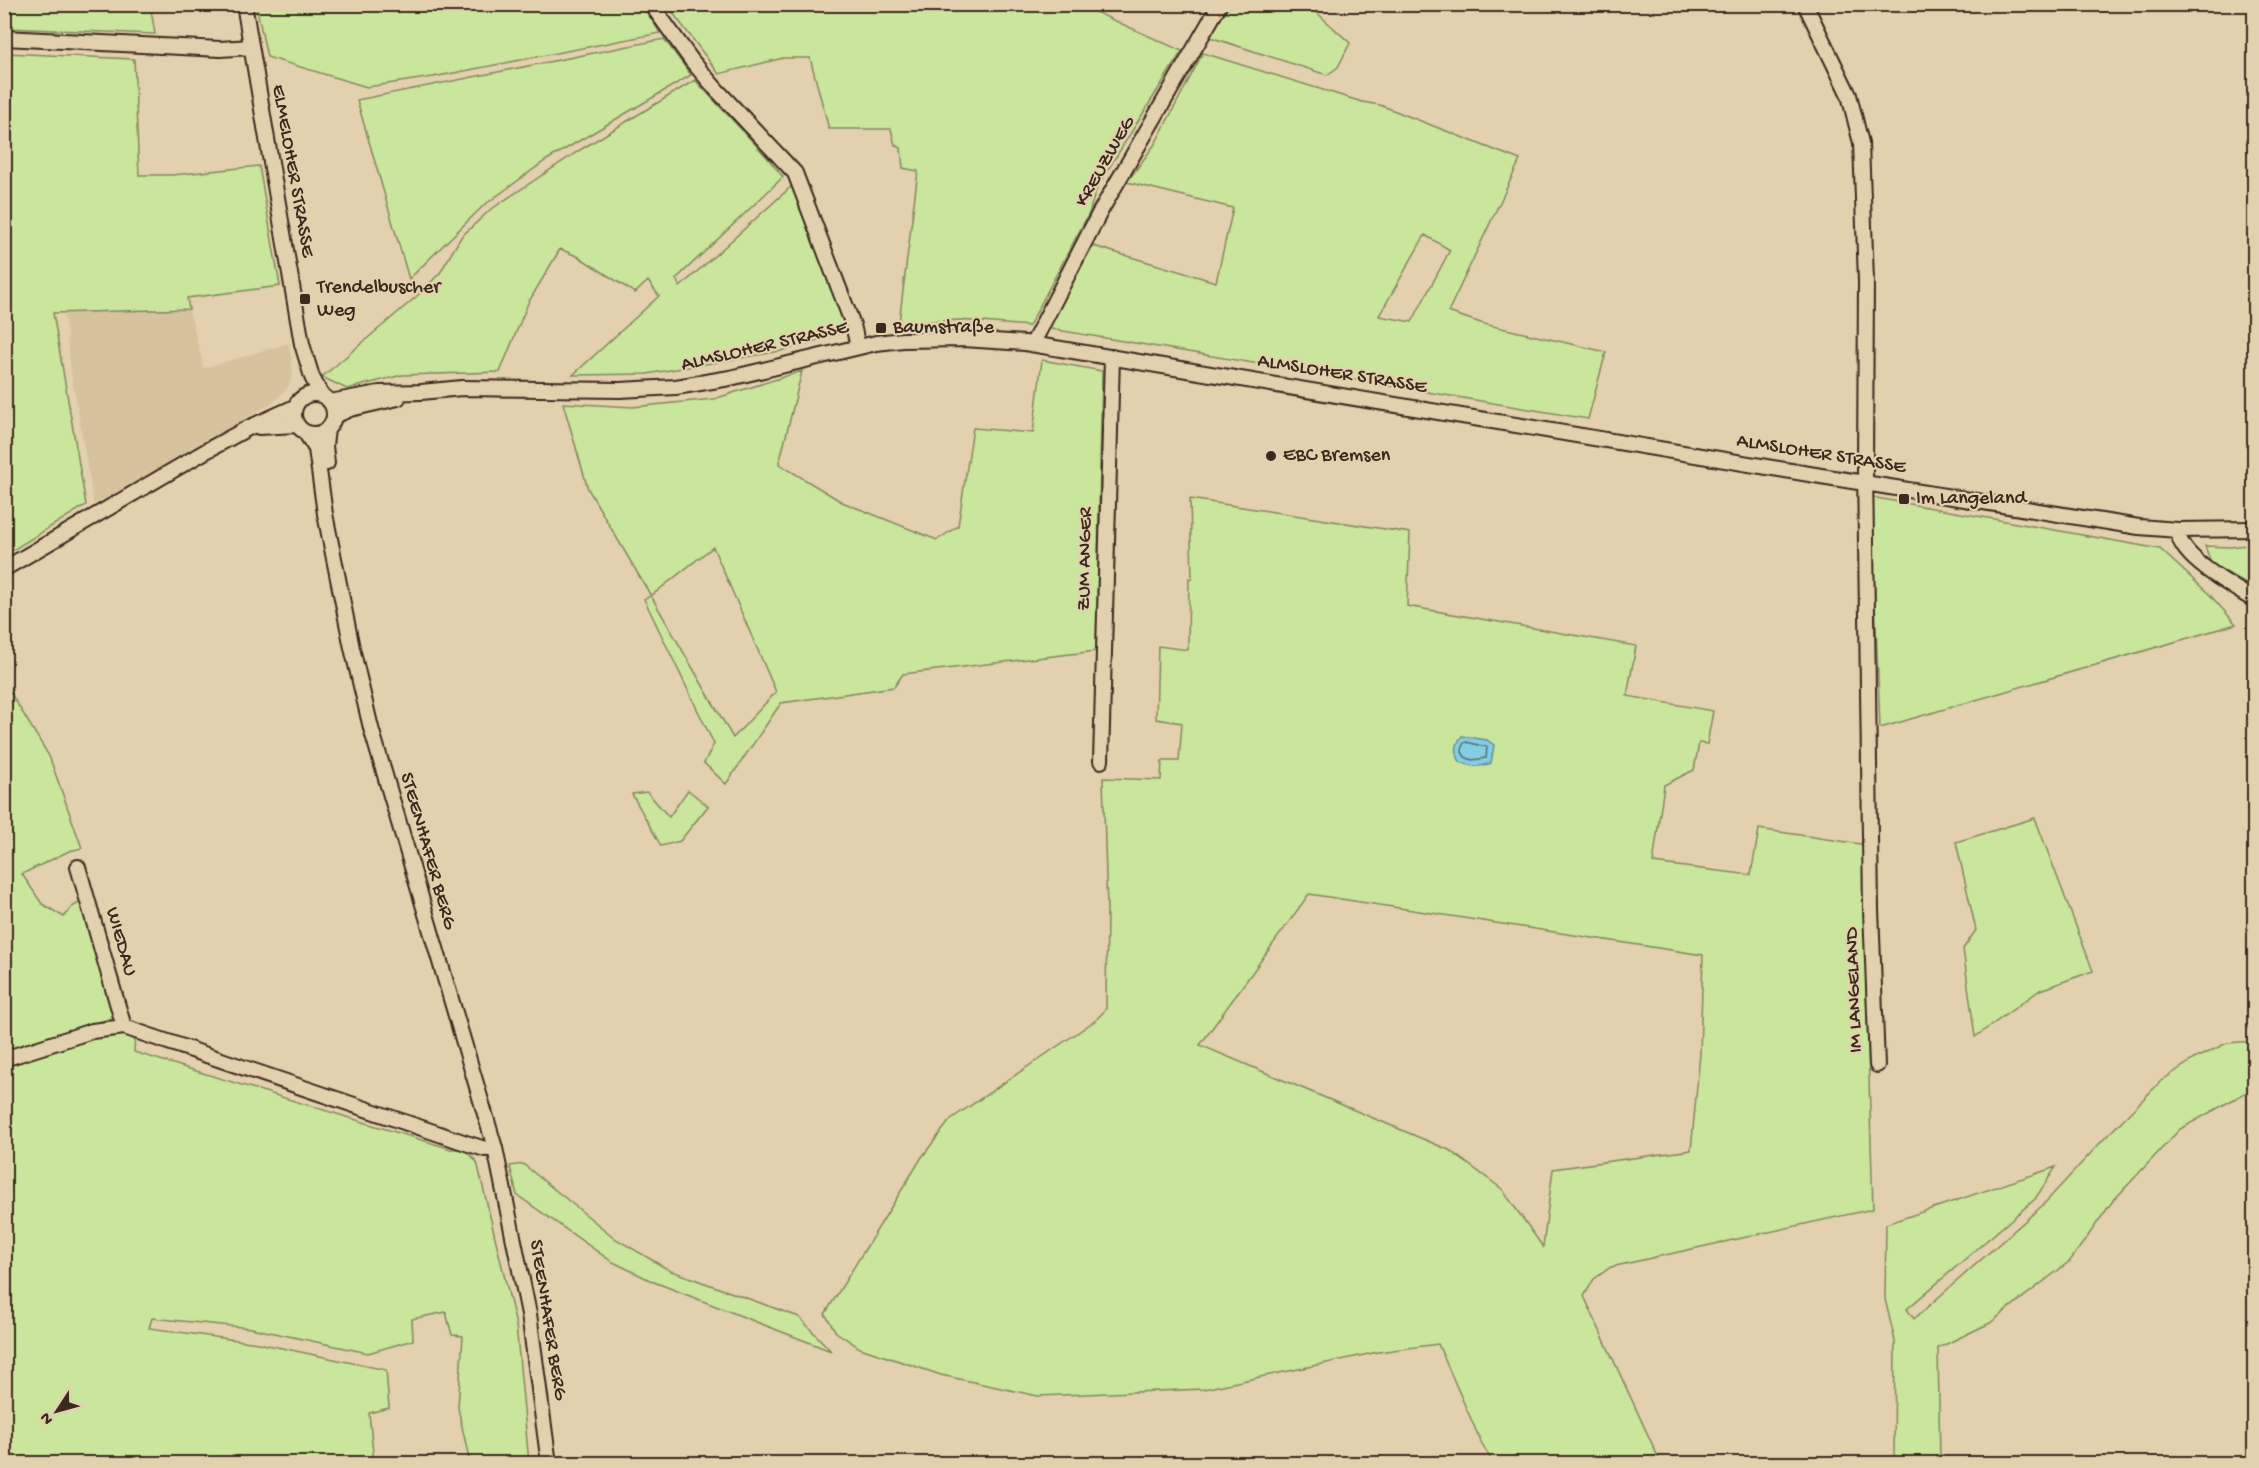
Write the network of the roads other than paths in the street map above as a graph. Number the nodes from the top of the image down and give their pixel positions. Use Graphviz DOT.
graph roads {
  1 [pos="243,4"];
  2 [pos="651,4"];
  3 [pos="1220,4"];
  4 [pos="1804,4"];
  5 [pos="4,38"];
  6 [pos="251,47"];
  7 [pos="1032,343"];
  8 [pos="302,344"];
  9 [pos="858,346"];
  10 [pos="1112,357"];
  11 [pos="421,392"];
  12 [pos="326,398"];
  13 [pos="299,402"];
  14 [pos="334,416"];
  15 [pos="248,428"];
  16 [pos="301,428"];
  17 [pos="327,429"];
  18 [pos="1865,482"];
  19 [pos="2254,529"];
  20 [pos="2178,530"];
  21 [pos="336,560"];
  22 [pos="4,569"];
  23 [pos="2254,600"];
  24 [pos="1101,761"];
  25 [pos="78,867"];
  26 [pos="124,1027"];
  27 [pos="4,1059"];
  28 [pos="1877,1065"];
  29 [pos="495,1148"];
  30 [pos="549,1464"];
  1 -- 6 [label="street, ELMELOHER STRASSE"];
  2 -- 9 [label="street"];
  3 -- 7 [label="street, KREUZWEG"];
  4 -- 18 [label="street, IM LANGELAND"];
  5 -- 6 [label="street"];
  6 -- 8 [label="street, ELMELOHER STRASSE"];
  7 -- 9 [label="street, ALMSLOHER STRASSE"];
  7 -- 10 [label="street, ALMSLOHER STRASSE"];
  8 -- 12 [label="street, ELMELOHER STRASSE"];
  8 -- 13 [label="street, ELMELOHER STRASSE"];
  9 -- 11 [label="street, ALMSLOHER STRASSE"];
  10 -- 18 [label="street, ALMSLOHER STRASSE"];
  10 -- 24 [label="street, ZUM ANGER"];
  11 -- 12 [label="street, ALMSLOHER STRASSE"];
  11 -- 14 [label="street, ALMSLOHER STRASSE"];
  12 -- 13 [label="street"];
  12 -- 14 [label="street"];
  13 -- 15 [label="street"];
  13 -- 16 [label="street"];
  14 -- 17 [label="street"];
  15 -- 16 [label="street"];
  15 -- 22 [label="street"];
  16 -- 17 [label="street"];
  16 -- 21 [label="street, STEENHAFER BERG"];
  17 -- 21 [label="street, STEENHAFER BERG"];
  18 -- 20 [label="street, ALMSLOHER STRASSE"];
  18 -- 28 [label="street, IM LANGELAND"];
  19 -- 20 [label="street, ALMSLOHER STRASSE"];
  20 -- 23 [label="street"];
  21 -- 29 [label="street, STEENHAFER BERG"];
  25 -- 26 [label="street, WIEDAU"];
  26 -- 27 [label="street"];
  26 -- 29 [label="street"];
  29 -- 30 [label="street, STEENHAFER BERG"];
}
